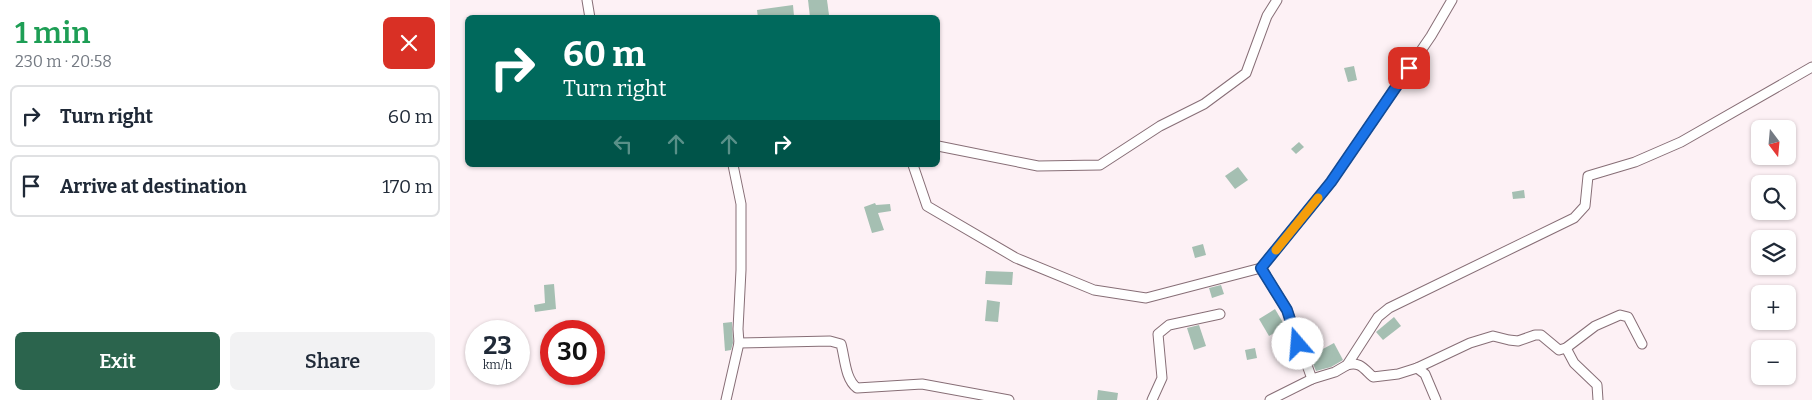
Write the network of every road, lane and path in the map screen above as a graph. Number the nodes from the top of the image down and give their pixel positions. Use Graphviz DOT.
graph roads {
  1 [pos="587,0"];
  2 [pos="1277,0"];
  3 [pos="1452,0"];
  4 [pos="590,15"];
  5 [pos="1812,67"];
  6 [pos="940,146"];
  7 [pos="734,167"];
  8 [pos="914,167"];
  9 [pos="1261,268"];
  10 [pos="1220,314"];
  11 [pos="739,343"];
  12 [pos="1642,344"];
  13 [pos="1566,348"];
  14 [pos="1347,364"];
  15 [pos="1417,368"];
  16 [pos="1312,379"];
  17 [pos="726,400"];
  18 [pos="1009,400"];
  19 [pos="1152,400"];
  20 [pos="1270,400"];
  21 [pos="1436,400"];
  22 [pos="1598,400"];
  1 -- 4 [label="street"];
  2 -- 6 [label="street"];
  3 -- 9 [label="street"];
  5 -- 14 [label="street"];
  7 -- 11 [label="street"];
  8 -- 9 [label="street"];
  9 -- 16 [label="street"];
  10 -- 19 [label="street"];
  11 -- 17 [label="street"];
  11 -- 18 [label="street"];
  12 -- 13 [label="street"];
  13 -- 15 [label="street"];
  13 -- 22 [label="street"];
  14 -- 15 [label="street"];
  14 -- 16 [label="street"];
  15 -- 21 [label="street"];
  16 -- 20 [label="street"];
}
